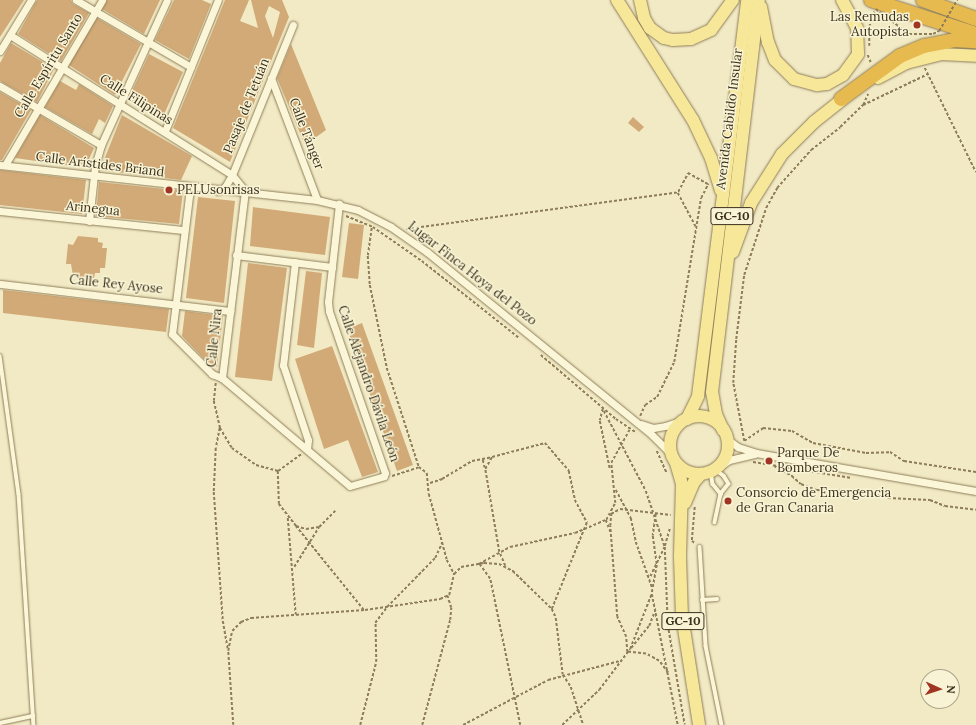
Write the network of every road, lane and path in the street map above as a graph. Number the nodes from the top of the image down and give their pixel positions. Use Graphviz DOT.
graph roads {
  1 [pos="31,0"];
  2 [pos="76,0"];
  3 [pos="102,0"];
  4 [pos="167,0"];
  5 [pos="218,0"];
  6 [pos="617,0"];
  7 [pos="640,0"];
  8 [pos="733,0"];
  9 [pos="747,0"];
  10 [pos="759,0"];
  11 [pos="842,0"];
  12 [pos="923,0"];
  13 [pos="958,0"];
  14 [pos="873,4"];
  15 [pos="96,11"];
  16 [pos="976,19"];
  17 [pos="293,25"];
  18 [pos="976,34"];
  19 [pos="10,35"];
  20 [pos="976,41"];
  21 [pos="147,42"];
  22 [pos="0,51"];
  23 [pos="976,56"];
  24 [pos="921,59"];
  25 [pos="191,67"];
  26 [pos="62,68"];
  27 [pos="928,74"];
  28 [pos="271,78"];
  29 [pos="871,79"];
  30 [pos="0,86"];
  31 [pos="842,99"];
  32 [pos="119,104"];
  33 [pos="863,105"];
  34 [pos="38,109"];
  35 [pos="164,131"];
  36 [pos="101,145"];
  37 [pos="3,165"];
  38 [pos="976,172"];
  39 [pos="94,175"];
  40 [pos="232,175"];
  41 [pos="708,184"];
  42 [pos="190,188"];
  43 [pos="218,191"];
  44 [pos="245,191"];
  45 [pos="678,192"];
  46 [pos="722,196"];
  47 [pos="317,200"];
  48 [pos="339,204"];
  49 [pos="0,212"];
  50 [pos="338,215"];
  51 [pos="376,219"];
  52 [pos="89,221"];
  53 [pos="373,227"];
  54 [pos="696,227"];
  55 [pos="183,230"];
  56 [pos="396,230"];
  57 [pos="236,255"];
  58 [pos="295,262"];
  59 [pos="332,267"];
  60 [pos="725,274"];
  61 [pos="0,284"];
  62 [pos="175,304"];
  63 [pos="230,311"];
  64 [pos="524,341"];
  65 [pos="536,351"];
  66 [pos="0,356"];
  67 [pos="222,378"];
  68 [pos="603,409"];
  69 [pos="687,419"];
  70 [pos="636,422"];
  71 [pos="220,428"];
  72 [pos="630,430"];
  73 [pos="725,434"];
  74 [pos="643,436"];
  75 [pos="744,441"];
  76 [pos="621,442"];
  77 [pos="307,449"];
  78 [pos="656,449"];
  79 [pos="745,450"];
  80 [pos="756,453"];
  81 [pos="492,457"];
  82 [pos="673,458"];
  83 [pos="483,459"];
  84 [pos="773,465"];
  85 [pos="419,467"];
  86 [pos="485,470"];
  87 [pos="278,471"];
  88 [pos="610,471"];
  89 [pos="711,471"];
  90 [pos="976,472"];
  91 [pos="668,474"];
  92 [pos="384,476"];
  93 [pos="429,483"];
  94 [pos="616,490"];
  95 [pos="976,491"];
  96 [pos="721,494"];
  97 [pos="696,501"];
  98 [pos="627,509"];
  99 [pos="976,510"];
  100 [pos="335,512"];
  101 [pos="611,514"];
  102 [pos="656,514"];
  103 [pos="675,515"];
  104 [pos="288,518"];
  105 [pos="606,520"];
  106 [pos="715,522"];
  107 [pos="296,526"];
  108 [pos="319,527"];
  109 [pos="671,527"];
  110 [pos="586,529"];
  111 [pos="612,534"];
  112 [pos="309,542"];
  113 [pos="442,543"];
  114 [pos="665,547"];
  115 [pos="700,547"];
  116 [pos="499,552"];
  117 [pos="657,560"];
  118 [pos="479,564"];
  119 [pos="505,567"];
  120 [pos="293,569"];
  121 [pos="454,574"];
  122 [pos="650,578"];
  123 [pos="653,589"];
  124 [pos="652,594"];
  125 [pos="447,596"];
  126 [pos="716,599"];
  127 [pos="702,600"];
  128 [pos="387,607"];
  129 [pos="552,609"];
  130 [pos="365,610"];
  131 [pos="655,610"];
  132 [pos="296,615"];
  133 [pos="630,649"];
  134 [pos="228,651"];
  135 [pos="627,652"];
  136 [pos="620,661"];
  137 [pos="668,673"];
  138 [pos="563,675"];
  139 [pos="514,696"];
  140 [pos="580,710"];
  141 [pos="33,716"];
  142 [pos="0,723"];
  143 [pos="34,725"];
  144 [pos="233,725"];
  145 [pos="360,725"];
  146 [pos="422,725"];
  147 [pos="463,725"];
  148 [pos="520,725"];
  149 [pos="562,725"];
  150 [pos="583,725"];
  151 [pos="678,725"];
  152 [pos="685,725"];
  153 [pos="699,725"];
  154 [pos="722,725"];
  1 -- 19 [label="street"];
  2 -- 15 [label="street"];
  3 -- 15 [label="street, Calle Espíritu Santo"];
  4 -- 21 [label="street"];
  5 -- 25 [label="street"];
  6 -- 46 [label="main road"];
  7 -- 8 [label="main road"];
  9 -- 46 [label="main road, Avenida Cabildo Insular / GC-10"];
  10 -- 11 [label="main road"];
  10 -- 60 [label="main road, Avenida Cabildo Insular / GC-10"];
  12 -- 16 [label="highway"];
  13 -- 14 [label="path, bridge"];
  14 -- 18 [label="highway"];
  14 -- 29 [label="path"];
  15 -- 21 [label="street"];
  15 -- 26 [label="street, Calle Espíritu Santo"];
  17 -- 28 [label="street, Pasaje de Tetuán"];
  19 -- 22 [label="street"];
  19 -- 26 [label="street, Calle Filipinas"];
  20 -- 29 [label="highway"];
  21 -- 25 [label="street"];
  21 -- 32 [label="street"];
  23 -- 24 [label="main road"];
  24 -- 27 [label="path"];
  24 -- 29 [label="main road"];
  25 -- 35 [label="street"];
  26 -- 32 [label="street, Calle Filipinas"];
  26 -- 34 [label="street, Calle Espíritu Santo"];
  27 -- 33 [label="path"];
  27 -- 38 [label="path"];
  28 -- 40 [label="street, Pasaje de Tetuán"];
  28 -- 47 [label="street, Calle Tánger"];
  29 -- 31 [label="highway"];
  29 -- 33 [label="path"];
  30 -- 34 [label="street"];
  31 -- 60 [label="main road"];
  32 -- 35 [label="street, Calle Filipinas"];
  32 -- 36 [label="street"];
  33 -- 75 [label="path"];
  34 -- 36 [label="street"];
  34 -- 37 [label="street, Calle Espíritu Santo"];
  35 -- 40 [label="street, Calle Filipinas"];
  36 -- 39 [label="street"];
  37 -- 39 [label="street, Calle Arístides Briand"];
  39 -- 42 [label="street, Calle Arístides Briand"];
  39 -- 52 [label="street"];
  40 -- 43 [label="street, Pasaje de Tetuán"];
  40 -- 44 [label="street, Calle Filipinas"];
  41 -- 45 [label="path"];
  41 -- 46 [label="path"];
  41 -- 54 [label="path"];
  42 -- 43 [label="street, Calle Arístides Briand"];
  42 -- 55 [label="street"];
  43 -- 44 [label="street, Calle Arístides Briand"];
  44 -- 47 [label="street, Lugar Finca Hoya del Pozo"];
  44 -- 57 [label="street, Calle Nira"];
  45 -- 54 [label="path"];
  45 -- 56 [label="path"];
  46 -- 69 [label="main road, Avenida Cabildo Insular / GC-10"];
  47 -- 48 [label="street, Lugar Finca Hoya del Pozo"];
  48 -- 50 [label="street, Calle Alejandro Dávila León"];
  48 -- 51 [label="street, Lugar Finca Hoya del Pozo"];
  49 -- 52 [label="street, Arinegua"];
  50 -- 53 [label="path"];
  50 -- 59 [label="street, Calle Alejandro Dávila León"];
  51 -- 53 [label="path"];
  51 -- 56 [label="street, Lugar Finca Hoya del Pozo"];
  52 -- 55 [label="street, Arinegua"];
  53 -- 64 [label="path"];
  53 -- 85 [label="path"];
  54 -- 70 [label="path"];
  55 -- 62 [label="street"];
  56 -- 70 [label="street, Lugar Finca Hoya del Pozo"];
  57 -- 58 [label="street"];
  57 -- 63 [label="street, Calle Nira"];
  58 -- 59 [label="street"];
  58 -- 77 [label="street"];
  59 -- 92 [label="street, Calle Alejandro Dávila León"];
  60 -- 73 [label="main road, Avenida Cabildo Insular / GC-10"];
  61 -- 62 [label="street, Calle Rey Ayose"];
  62 -- 63 [label="street, Calle Rey Ayose"];
  62 -- 67 [label="street"];
  63 -- 67 [label="street, Calle Nira"];
  65 -- 68 [label="path"];
  66 -- 141 [label="lane"];
  67 -- 71 [label="path"];
  67 -- 77 [label="street, Calle Nira"];
  68 -- 72 [label="path"];
  68 -- 76 [label="path"];
  68 -- 88 [label="path"];
  69 -- 70 [label="street, Lugar Finca Hoya del Pozo"];
  69 -- 73 [label="main road"];
  69 -- 82 [label="main road, GC-10"];
  70 -- 82 [label="street, Lugar Finca Hoya del Pozo"];
  71 -- 87 [label="path"];
  71 -- 134 [label="path"];
  72 -- 74 [label="path"];
  72 -- 76 [label="path"];
  73 -- 79 [label="street"];
  73 -- 89 [label="main road, GC-10"];
  75 -- 79 [label="path"];
  75 -- 90 [label="path"];
  76 -- 88 [label="path"];
  76 -- 102 [label="path"];
  77 -- 87 [label="path"];
  77 -- 92 [label="street, Calle Nira"];
  78 -- 91 [label="path"];
  79 -- 80 [label="street"];
  80 -- 89 [label="street"];
  80 -- 95 [label="street"];
  81 -- 83 [label="path"];
  81 -- 86 [label="path"];
  81 -- 110 [label="path"];
  82 -- 89 [label="main road"];
  82 -- 103 [label="main road, GC-10"];
  83 -- 86 [label="path"];
  83 -- 93 [label="path"];
  84 -- 99 [label="path"];
  85 -- 92 [label="path"];
  85 -- 93 [label="path"];
  86 -- 116 [label="path"];
  87 -- 104 [label="path"];
  88 -- 94 [label="path"];
  89 -- 96 [label="lane"];
  89 -- 96 [label="lane"];
  89 -- 103 [label="main road, GC-10"];
  93 -- 113 [label="path"];
  94 -- 98 [label="path"];
  94 -- 101 [label="path"];
  96 -- 106 [label="lane"];
  97 -- 115 [label="path"];
  98 -- 101 [label="path"];
  98 -- 102 [label="path"];
  98 -- 122 [label="path"];
  100 -- 108 [label="path"];
  101 -- 105 [label="path"];
  101 -- 111 [label="path"];
  102 -- 103 [label="path"];
  102 -- 114 [label="path"];
  102 -- 117 [label="path"];
  103 -- 153 [label="main road, GC-10"];
  104 -- 107 [label="path"];
  104 -- 120 [label="path"];
  105 -- 110 [label="path"];
  105 -- 111 [label="path"];
  107 -- 108 [label="path"];
  107 -- 112 [label="path"];
  108 -- 112 [label="path"];
  109 -- 114 [label="path"];
  110 -- 116 [label="path"];
  110 -- 129 [label="path"];
  111 -- 135 [label="path"];
  112 -- 120 [label="path"];
  112 -- 130 [label="path"];
  113 -- 121 [label="path"];
  113 -- 128 [label="path"];
  114 -- 117 [label="path"];
  114 -- 152 [label="path"];
  115 -- 127 [label="lane"];
  116 -- 118 [label="path"];
  116 -- 119 [label="path"];
  117 -- 122 [label="path"];
  117 -- 123 [label="path"];
  118 -- 119 [label="path"];
  118 -- 121 [label="path"];
  118 -- 139 [label="path"];
  119 -- 129 [label="path"];
  120 -- 132 [label="path"];
  121 -- 125 [label="path"];
  122 -- 123 [label="path"];
  123 -- 124 [label="path"];
  124 -- 131 [label="path"];
  124 -- 133 [label="path"];
  125 -- 128 [label="path"];
  125 -- 146 [label="path"];
  126 -- 127 [label="lane"];
  127 -- 154 [label="lane"];
  128 -- 130 [label="path"];
  128 -- 145 [label="path"];
  129 -- 138 [label="path"];
  130 -- 132 [label="path"];
  131 -- 133 [label="path"];
  131 -- 137 [label="path"];
  132 -- 134 [label="path"];
  133 -- 135 [label="path"];
  134 -- 144 [label="path"];
  135 -- 136 [label="path"];
  135 -- 137 [label="path"];
  136 -- 138 [label="path"];
  136 -- 140 [label="path"];
  137 -- 151 [label="path"];
  138 -- 139 [label="path"];
  138 -- 140 [label="path"];
  139 -- 147 [label="path"];
  139 -- 148 [label="path"];
  140 -- 149 [label="path"];
  140 -- 150 [label="path"];
  141 -- 142 [label="lane"];
  141 -- 143 [label="lane"];
}
